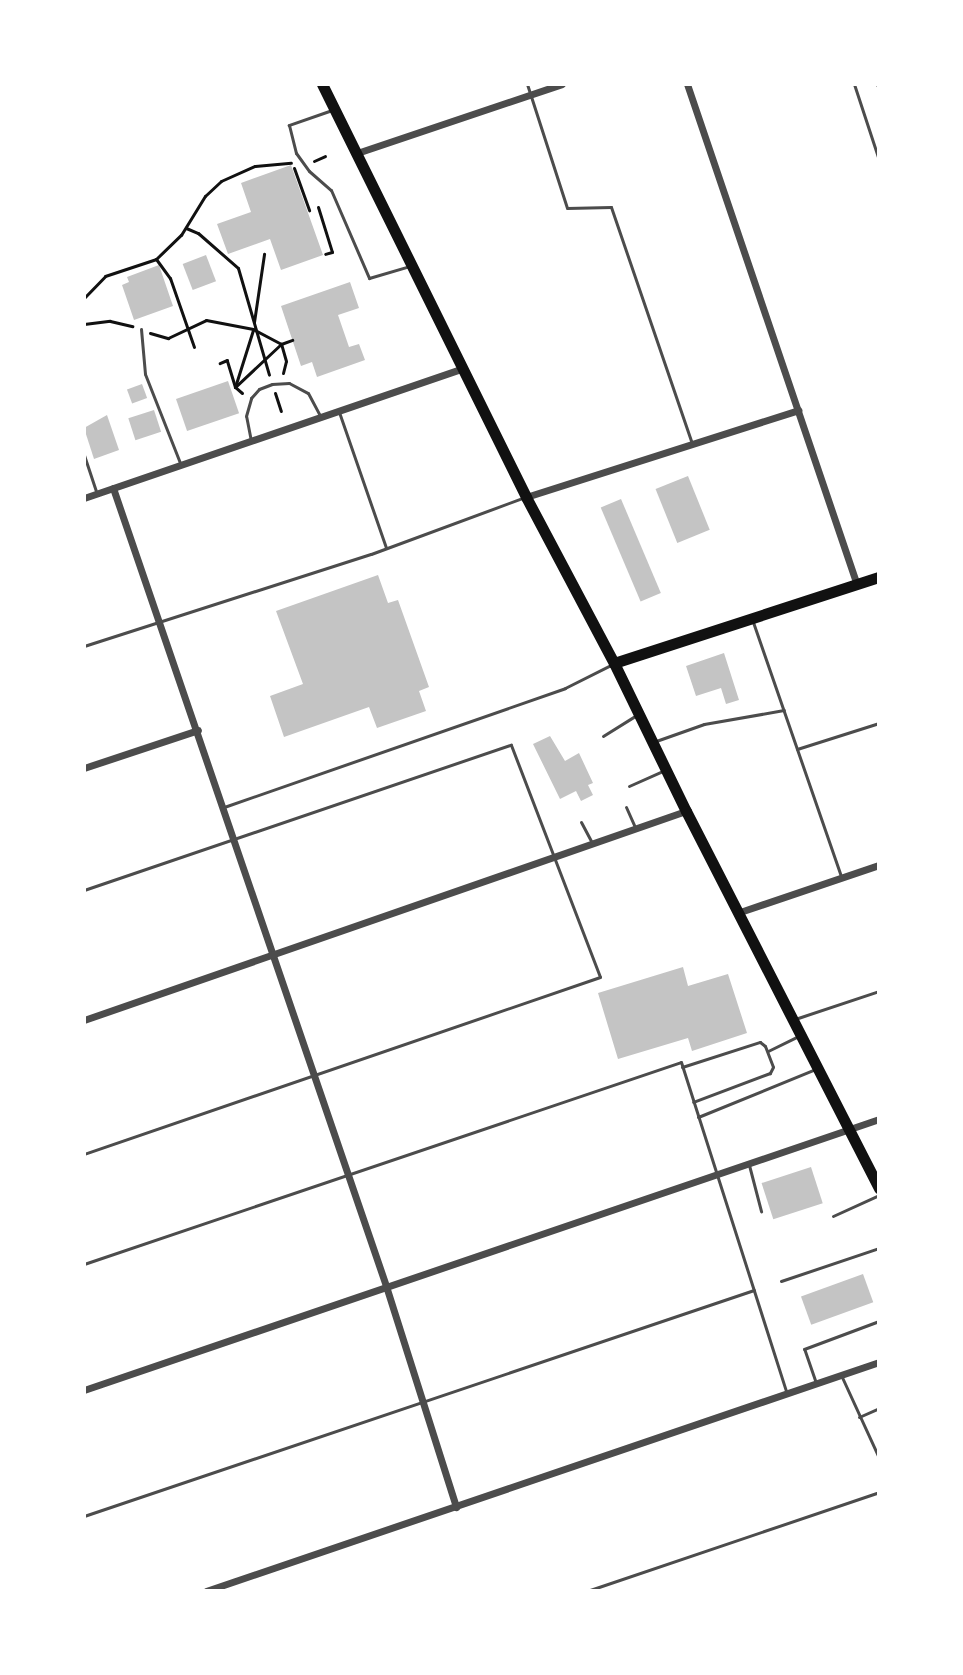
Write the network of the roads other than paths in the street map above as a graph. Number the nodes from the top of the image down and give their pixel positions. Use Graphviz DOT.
graph roads {
  1 [pos="322,84"];
  2 [pos="527,84"];
  3 [pos="562,84"];
  4 [pos="687,84"];
  5 [pos="854,84"];
  6 [pos="530,95"];
  7 [pos="335,109"];
  8 [pos="357,153"];
  9 [pos="879,160"];
  10 [pos="412,265"];
  11 [pos="141,329"];
  12 [pos="463,368"];
  13 [pos="798,410"];
  14 [pos="338,411"];
  15 [pos="321,417"];
  16 [pos="251,441"];
  17 [pos="693,446"];
  18 [pos="84,455"];
  19 [pos="181,466"];
  20 [pos="113,488"];
  21 [pos="97,494"];
  22 [pos="526,497"];
  23 [pos="84,498"];
  24 [pos="386,548"];
  25 [pos="879,577"];
  26 [pos="857,585"];
  27 [pos="752,619"];
  28 [pos="159,620"];
  29 [pos="84,646"];
  30 [pos="614,663"];
  31 [pos="784,710"];
  32 [pos="639,714"];
  33 [pos="879,723"];
  34 [pos="198,730"];
  35 [pos="603,736"];
  36 [pos="653,743"];
  37 [pos="797,749"];
  38 [pos="84,768"];
  39 [pos="666,770"];
  40 [pos="629,786"];
  41 [pos="224,807"];
  42 [pos="626,807"];
  43 [pos="686,811"];
  44 [pos="581,822"];
  45 [pos="636,829"];
  46 [pos="234,839"];
  47 [pos="593,844"];
  48 [pos="554,857"];
  49 [pos="879,865"];
  50 [pos="841,878"];
  51 [pos="84,890"];
  52 [pos="740,912"];
  53 [pos="274,955"];
  54 [pos="879,991"];
  55 [pos="84,1020"];
  56 [pos="794,1020"];
  57 [pos="802,1034"];
  58 [pos="768,1051"];
  59 [pos="682,1067"];
  60 [pos="819,1068"];
  61 [pos="315,1075"];
  62 [pos="693,1102"];
  63 [pos="698,1117"];
  64 [pos="879,1119"];
  65 [pos="850,1129"];
  66 [pos="84,1154"];
  67 [pos="749,1163"];
  68 [pos="348,1174"];
  69 [pos="716,1174"];
  70 [pos="879,1188"];
  71 [pos="879,1195"];
  72 [pos="761,1211"];
  73 [pos="833,1216"];
  74 [pos="879,1248"];
  75 [pos="84,1264"];
  76 [pos="781,1281"];
  77 [pos="386,1286"];
  78 [pos="754,1290"];
  79 [pos="879,1321"];
  80 [pos="879,1362"];
  81 [pos="841,1375"];
  82 [pos="816,1384"];
  83 [pos="84,1390"];
  84 [pos="787,1394"];
  85 [pos="423,1402"];
  86 [pos="879,1408"];
  87 [pos="859,1417"];
  88 [pos="879,1458"];
  89 [pos="879,1492"];
  90 [pos="456,1507"];
  91 [pos="84,1516"];
  92 [pos="206,1591"];
  93 [pos="587,1591"];
  1 -- 7 [label="main road"];
  2 -- 6 [label="lane"];
  3 -- 6 [label="street"];
  4 -- 13 [label="street"];
  5 -- 9 [label="lane"];
  6 -- 8 [label="street"];
  6 -- 17 [label="lane"];
  7 -- 8 [label="main road"];
  7 -- 10 [label="lane"];
  8 -- 10 [label="main road"];
  10 -- 12 [label="main road"];
  11 -- 19 [label="lane"];
  12 -- 14 [label="street"];
  12 -- 22 [label="main road"];
  13 -- 17 [label="street"];
  13 -- 26 [label="street"];
  14 -- 15 [label="street"];
  14 -- 24 [label="lane"];
  15 -- 16 [label="street"];
  15 -- 16 [label="lane"];
  16 -- 19 [label="street"];
  17 -- 22 [label="street"];
  18 -- 21 [label="lane"];
  19 -- 20 [label="street"];
  20 -- 21 [label="street"];
  20 -- 28 [label="street"];
  21 -- 23 [label="street"];
  22 -- 24 [label="lane"];
  22 -- 30 [label="main road"];
  24 -- 28 [label="lane"];
  25 -- 26 [label="main road"];
  26 -- 27 [label="main road"];
  27 -- 30 [label="main road"];
  27 -- 31 [label="lane"];
  28 -- 29 [label="lane"];
  28 -- 34 [label="street"];
  30 -- 32 [label="main road"];
  30 -- 41 [label="lane"];
  31 -- 36 [label="lane"];
  31 -- 37 [label="lane"];
  32 -- 35 [label="lane"];
  32 -- 36 [label="main road"];
  33 -- 37 [label="lane"];
  34 -- 38 [label="street"];
  34 -- 41 [label="street"];
  36 -- 39 [label="main road"];
  37 -- 50 [label="lane"];
  39 -- 40 [label="lane"];
  39 -- 43 [label="main road"];
  41 -- 46 [label="street"];
  42 -- 45 [label="lane"];
  43 -- 45 [label="street"];
  43 -- 52 [label="main road"];
  44 -- 47 [label="lane"];
  45 -- 47 [label="street"];
  46 -- 48 [label="lane"];
  46 -- 51 [label="lane"];
  46 -- 53 [label="street"];
  47 -- 48 [label="street"];
  48 -- 53 [label="street"];
  48 -- 61 [label="lane"];
  49 -- 50 [label="street"];
  50 -- 52 [label="street"];
  52 -- 56 [label="main road"];
  53 -- 55 [label="street"];
  53 -- 61 [label="street"];
  54 -- 56 [label="lane"];
  56 -- 57 [label="main road"];
  57 -- 58 [label="lane"];
  57 -- 60 [label="main road"];
  58 -- 59 [label="lane"];
  58 -- 62 [label="lane"];
  59 -- 62 [label="lane"];
  59 -- 68 [label="lane"];
  60 -- 63 [label="lane"];
  60 -- 65 [label="main road"];
  61 -- 66 [label="lane"];
  61 -- 68 [label="street"];
  62 -- 63 [label="lane"];
  63 -- 69 [label="lane"];
  64 -- 65 [label="street"];
  65 -- 67 [label="street"];
  65 -- 70 [label="main road"];
  67 -- 69 [label="street"];
  67 -- 72 [label="lane"];
  68 -- 75 [label="lane"];
  68 -- 77 [label="street"];
  69 -- 77 [label="street"];
  69 -- 78 [label="lane"];
  71 -- 73 [label="lane"];
  74 -- 76 [label="lane"];
  77 -- 83 [label="street"];
  77 -- 85 [label="street"];
  78 -- 84 [label="lane"];
  78 -- 85 [label="lane"];
  79 -- 82 [label="lane"];
  80 -- 81 [label="street"];
  81 -- 82 [label="street"];
  81 -- 87 [label="lane"];
  82 -- 84 [label="street"];
  84 -- 90 [label="street"];
  85 -- 90 [label="street"];
  85 -- 91 [label="lane"];
  86 -- 87 [label="lane"];
  87 -- 88 [label="lane"];
  89 -- 93 [label="lane"];
  90 -- 92 [label="street"];
}
